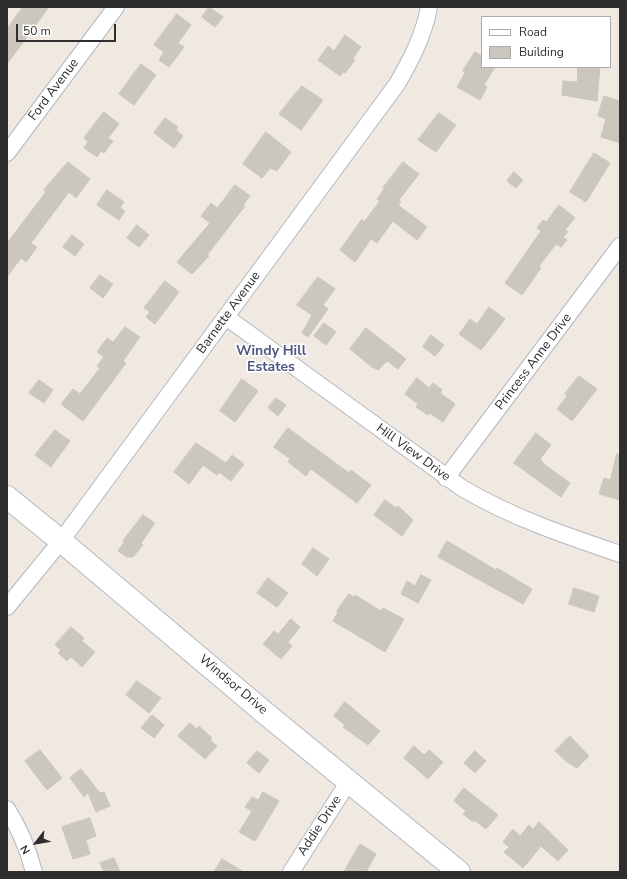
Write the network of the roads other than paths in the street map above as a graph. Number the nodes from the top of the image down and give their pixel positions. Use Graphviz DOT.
graph roads {
  1 [pos="116,7"];
  2 [pos="429,7"];
  3 [pos="7,153"];
  4 [pos="618,254"];
  5 [pos="226,317"];
  6 [pos="446,478"];
  7 [pos="7,497"];
  8 [pos="61,541"];
  9 [pos="620,554"];
  10 [pos="7,607"];
  11 [pos="349,781"];
  12 [pos="7,809"];
  13 [pos="34,872"];
  14 [pos="291,872"];
  15 [pos="459,872"];
  1 -- 3 [label="street, Ford Avenue"];
  2 -- 5 [label="street, Barnette Avenue"];
  4 -- 6 [label="street, Princess Anne Drive"];
  5 -- 6 [label="street, Hill View Drive"];
  5 -- 8 [label="street, Barnette Avenue"];
  6 -- 9 [label="street, Hill View Drive"];
  7 -- 8 [label="street, Windsor Drive"];
  8 -- 10 [label="street, Barnette Avenue"];
  8 -- 11 [label="street, Windsor Drive"];
  11 -- 14 [label="street, Addie Drive"];
  11 -- 15 [label="street, Windsor Drive"];
  12 -- 13 [label="street"];
}
